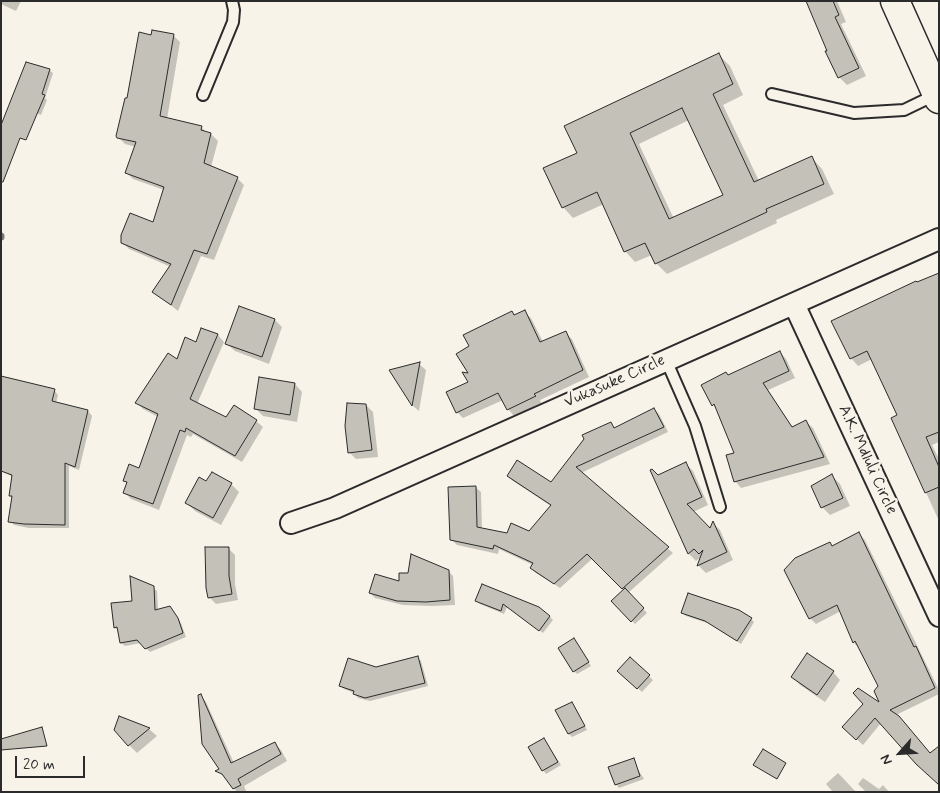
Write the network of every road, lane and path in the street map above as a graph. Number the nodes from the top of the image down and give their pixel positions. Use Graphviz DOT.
graph roads {
  1 [pos="232,1"];
  2 [pos="895,1"];
  3 [pos="772,94"];
  4 [pos="203,96"];
  5 [pos="938,97"];
  6 [pos="939,239"];
  7 [pos="794,304"];
  8 [pos="666,360"];
  9 [pos="720,507"];
  10 [pos="291,523"];
  11 [pos="939,616"];
  1 -- 4 [label="lane"];
  2 -- 5 [label="street"];
  3 -- 5 [label="lane"];
  6 -- 7 [label="street, Vukasuke Circle"];
  7 -- 8 [label="street, Vukasuke Circle"];
  7 -- 11 [label="street, A.K. Mdluli Circle"];
  8 -- 9 [label="lane"];
  8 -- 10 [label="street, Vukasuke Circle"];
}
